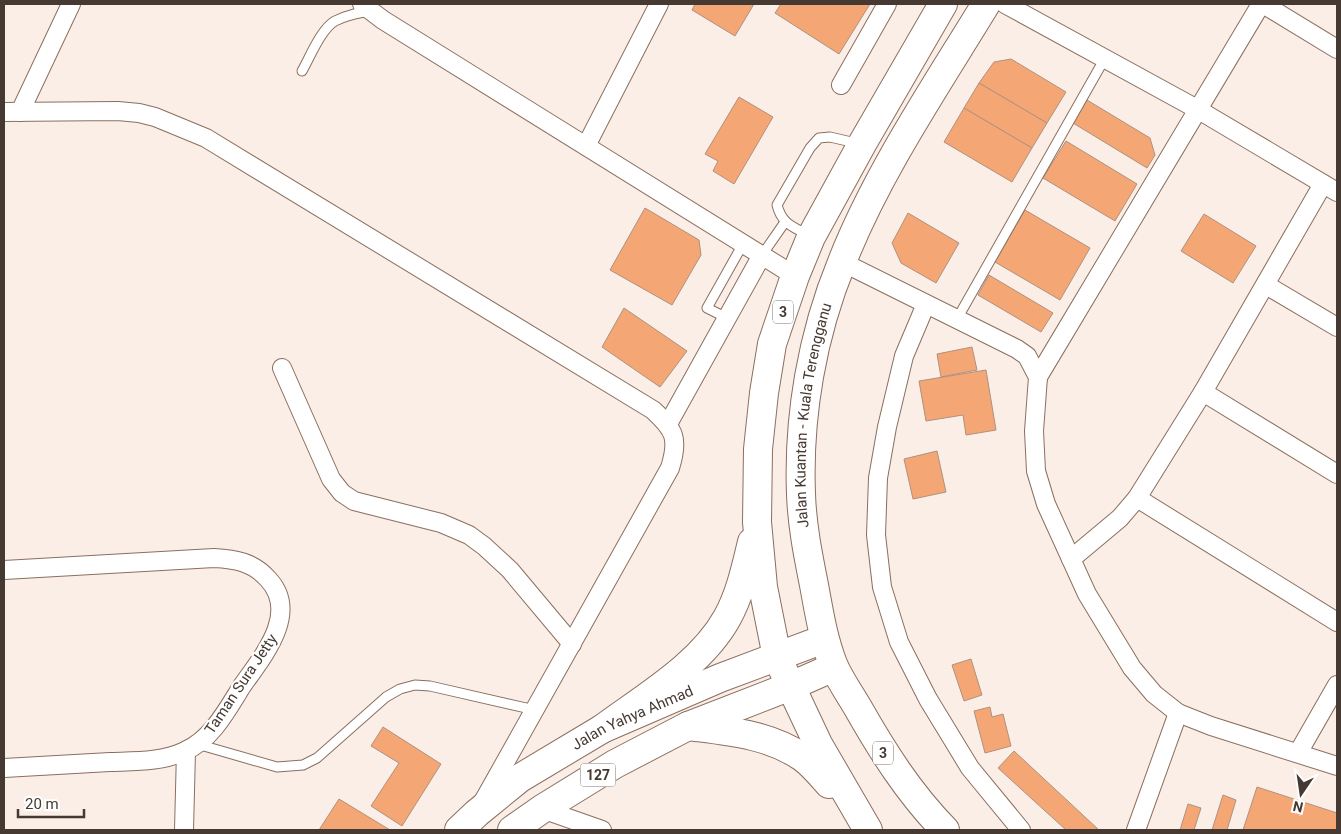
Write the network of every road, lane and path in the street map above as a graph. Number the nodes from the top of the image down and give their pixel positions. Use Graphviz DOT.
graph roads {
  1 [pos="71,4"];
  2 [pos="659,4"];
  3 [pos="887,4"];
  4 [pos="943,4"];
  5 [pos="986,4"];
  6 [pos="1006,4"];
  7 [pos="1262,4"];
  8 [pos="366,7"];
  9 [pos="1337,48"];
  10 [pos="1105,58"];
  11 [pos="302,72"];
  12 [pos="841,85"];
  13 [pos="1198,110"];
  14 [pos="12,112"];
  15 [pos="862,144"];
  16 [pos="586,146"];
  17 [pos="1330,188"];
  18 [pos="784,222"];
  19 [pos="810,237"];
  20 [pos="744,244"];
  21 [pos="762,255"];
  22 [pos="842,262"];
  23 [pos="795,276"];
  24 [pos="1266,285"];
  25 [pos="926,304"];
  26 [pos="726,318"];
  27 [pos="957,319"];
  28 [pos="1337,327"];
  29 [pos="282,368"];
  30 [pos="1038,377"];
  31 [pos="1203,392"];
  32 [pos="668,424"];
  33 [pos="1337,474"];
  34 [pos="1138,498"];
  35 [pos="757,522"];
  36 [pos="1071,559"];
  37 [pos="4,570"];
  38 [pos="1337,622"];
  39 [pos="824,639"];
  40 [pos="572,644"];
  41 [pos="777,657"];
  42 [pos="834,667"];
  43 [pos="1337,685"];
  44 [pos="791,686"];
  45 [pos="535,710"];
  46 [pos="1178,712"];
  47 [pos="688,726"];
  48 [pos="602,729"];
  49 [pos="191,748"];
  50 [pos="1298,754"];
  51 [pos="1337,766"];
  52 [pos="4,768"];
  53 [pos="854,808"];
  54 [pos="542,809"];
  55 [pos="468,822"];
  56 [pos="184,830"];
  57 [pos="512,830"];
  58 [pos="602,830"];
  59 [pos="868,830"];
  60 [pos="945,830"];
  61 [pos="1021,830"];
  62 [pos="1136,830"];
  1 -- 14 [label="street"];
  2 -- 16 [label="street"];
  3 -- 12 [label="street"];
  4 -- 15 [label="main road, 3"];
  5 -- 22 [label="main road, Jalan Kuantan - Kuala Terengganu / 3"];
  6 -- 10 [label="street"];
  7 -- 9 [label="street"];
  7 -- 13 [label="street"];
  8 -- 11 [label="lane"];
  8 -- 16 [label="street"];
  10 -- 13 [label="street"];
  10 -- 27 [label="lane"];
  13 -- 17 [label="street"];
  13 -- 30 [label="street"];
  14 -- 32 [label="street"];
  15 -- 18 [label="lane"];
  15 -- 19 [label="main road, 3"];
  16 -- 20 [label="street"];
  17 -- 24 [label="street"];
  18 -- 19 [label="lane"];
  18 -- 21 [label="lane"];
  19 -- 23 [label="main road, 3"];
  20 -- 21 [label="street"];
  20 -- 26 [label="lane"];
  21 -- 23 [label="street"];
  21 -- 26 [label="street"];
  22 -- 25 [label="street"];
  22 -- 39 [label="main road, Jalan Kuantan - Kuala Terengganu / 3"];
  23 -- 35 [label="main road, 3"];
  24 -- 28 [label="street"];
  24 -- 31 [label="street"];
  25 -- 27 [label="street"];
  25 -- 61 [label="street"];
  26 -- 32 [label="street"];
  27 -- 30 [label="street"];
  29 -- 40 [label="street"];
  30 -- 36 [label="street"];
  31 -- 33 [label="street"];
  31 -- 34 [label="street"];
  32 -- 40 [label="street"];
  34 -- 36 [label="street"];
  34 -- 38 [label="street"];
  35 -- 41 [label="main road, 3"];
  35 -- 48 [label="main road"];
  36 -- 46 [label="street"];
  37 -- 49 [label="street, Taman Sura Jetty"];
  39 -- 41 [label="main road, Jalan Yahya Ahmad / 127"];
  39 -- 42 [label="main road, Jalan Kuantan - Kuala Terengganu / 3"];
  40 -- 45 [label="street"];
  41 -- 44 [label="main road, 3"];
  41 -- 48 [label="main road, Jalan Yahya Ahmad / 127"];
  42 -- 44 [label="main road, Jalan Yahya Ahmad / 127"];
  42 -- 60 [label="main road, Jalan Kuantan - Kuala Terengganu / 3"];
  43 -- 50 [label="street"];
  44 -- 47 [label="main road, Jalan Yahya Ahmad / 127"];
  44 -- 53 [label="main road, 3"];
  45 -- 49 [label="lane"];
  45 -- 55 [label="street"];
  46 -- 50 [label="street"];
  46 -- 62 [label="street"];
  47 -- 53 [label="main road"];
  47 -- 54 [label="main road, Jalan Yahya Ahmad / 127"];
  48 -- 55 [label="main road, Jalan Yahya Ahmad / 127"];
  49 -- 52 [label="street, Taman Sura Jetty"];
  49 -- 56 [label="street"];
  50 -- 51 [label="street"];
  53 -- 59 [label="main road, 3"];
  54 -- 57 [label="main road, Jalan Yahya Ahmad / 127"];
  54 -- 58 [label="street"];
}
